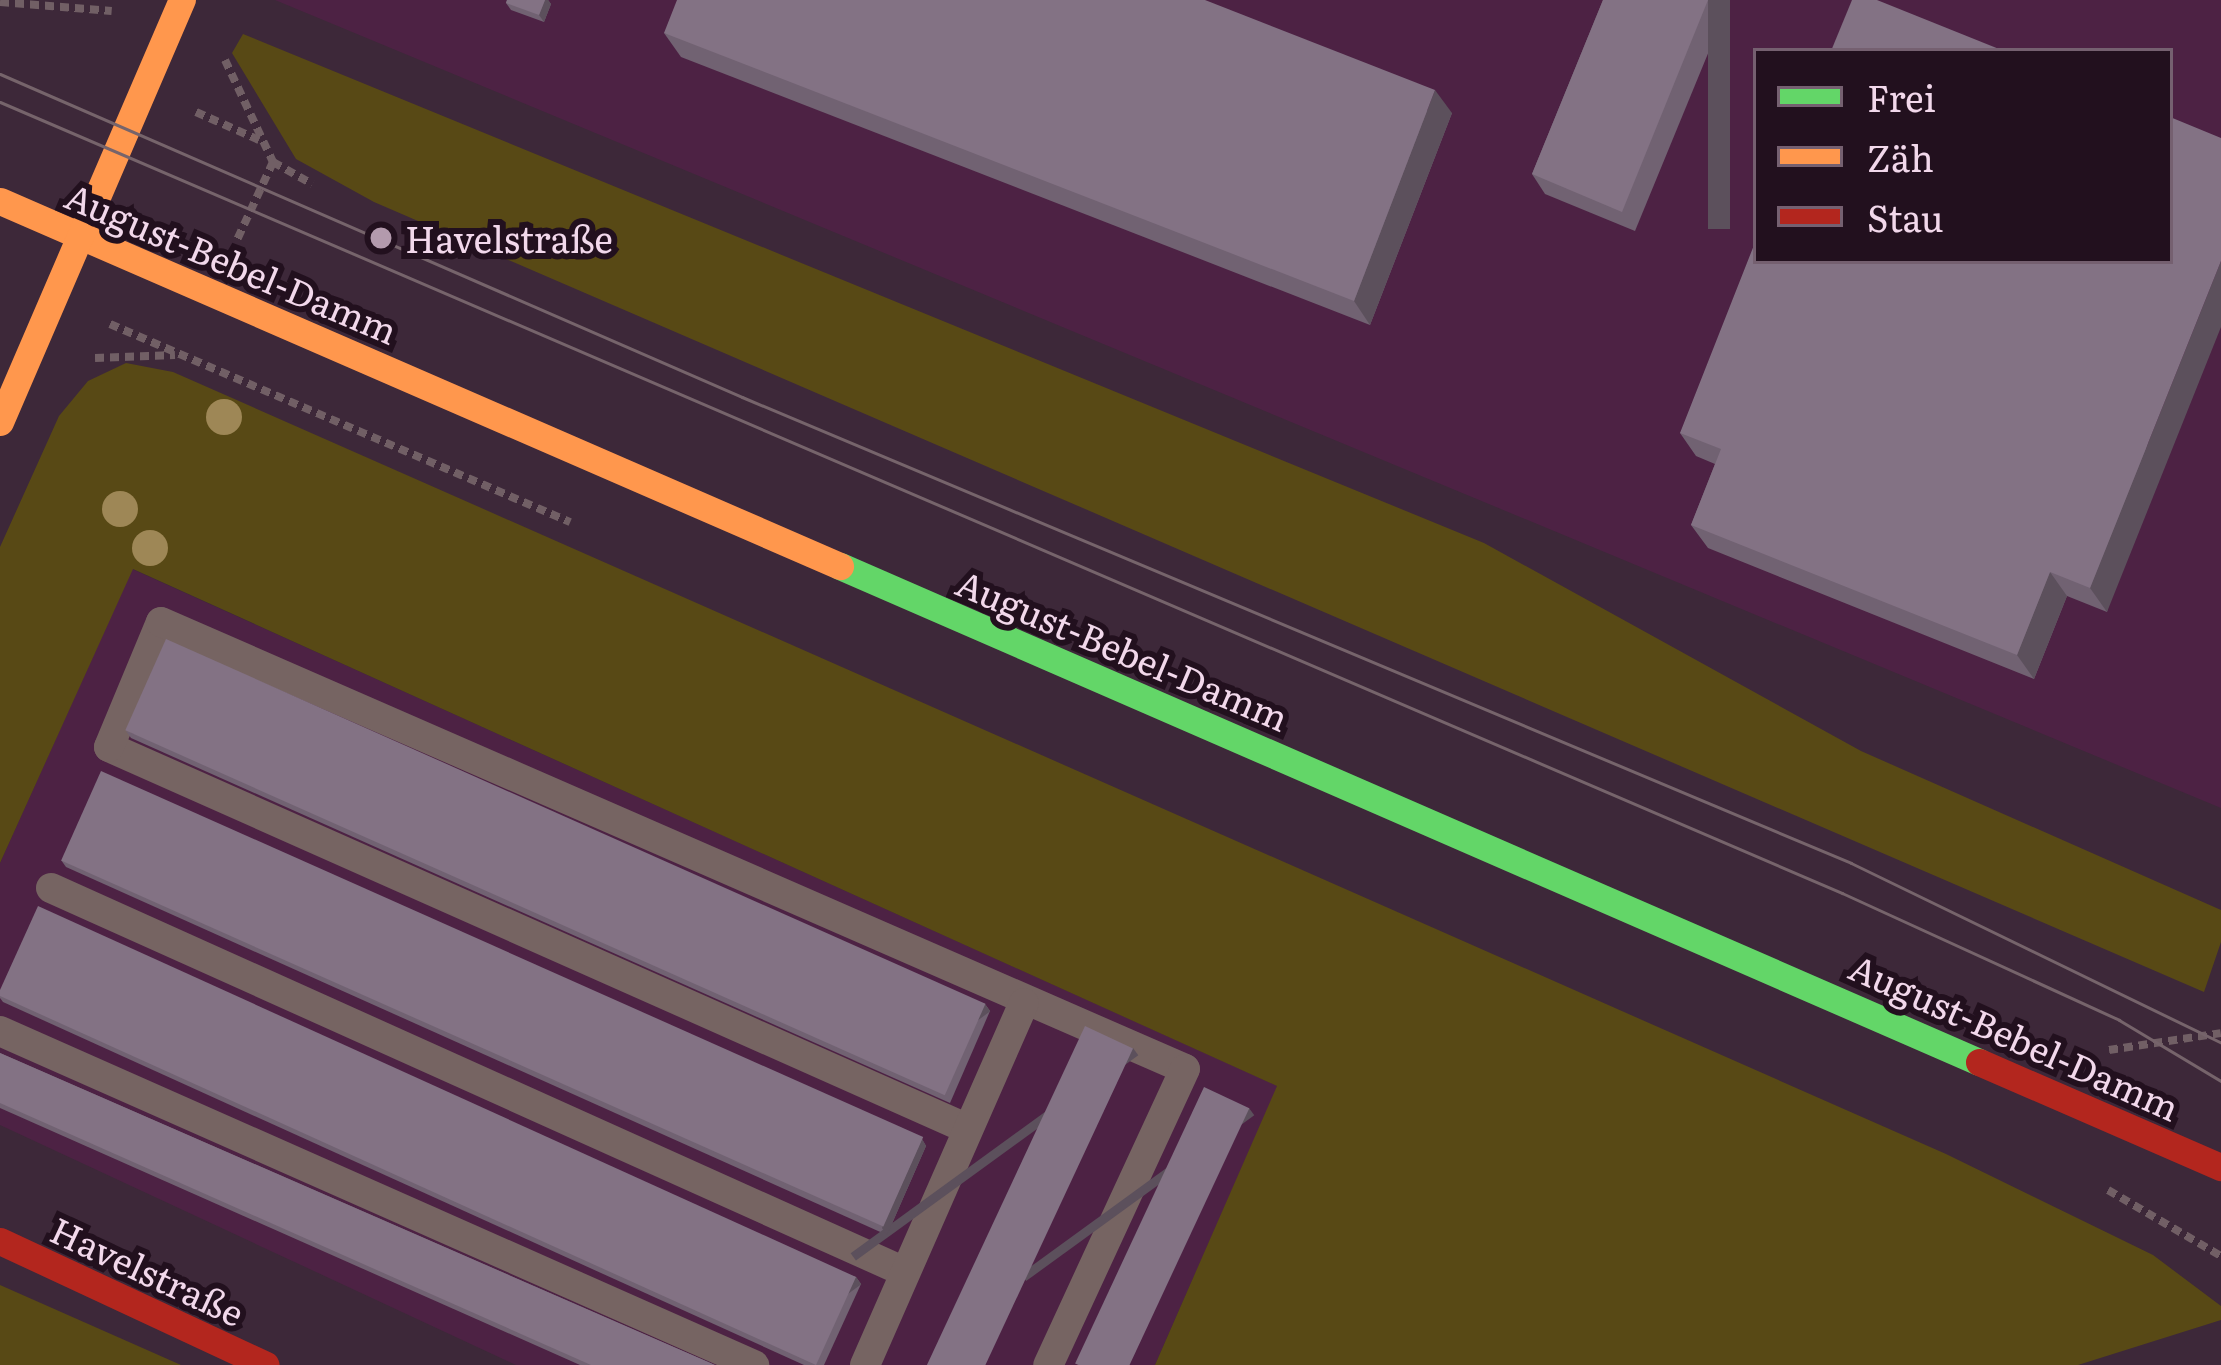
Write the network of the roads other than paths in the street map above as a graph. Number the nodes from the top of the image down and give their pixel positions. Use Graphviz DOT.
graph roads {
  1 [pos="182,0"];
  2 [pos="0,201"];
  3 [pos="82,236"];
  4 [pos="0,422"];
  5 [pos="51,888"];
  6 [pos="1024,1003"];
  7 [pos="0,1031"];
  8 [pos="968,1129"];
  9 [pos="2220,1167"];
  10 [pos="0,1241"];
  11 [pos="905,1272"];
  12 [pos="266,1365"];
  13 [pos="754,1365"];
  14 [pos="865,1365"];
  15 [pos="1048,1365"];
  1 -- 3 [label="main road"];
  2 -- 3 [label="main road, August-Bebel-Damm"];
  3 -- 4 [label="main road"];
  3 -- 9 [label="main road, August-Bebel-Damm"];
  5 -- 11 [label="lane"];
  6 -- 8 [label="lane"];
  6 -- 8 [label="lane"];
  6 -- 15 [label="lane"];
  7 -- 13 [label="lane"];
  8 -- 11 [label="lane"];
  10 -- 12 [label="main road, Havelstraße"];
  11 -- 14 [label="lane"];
}
